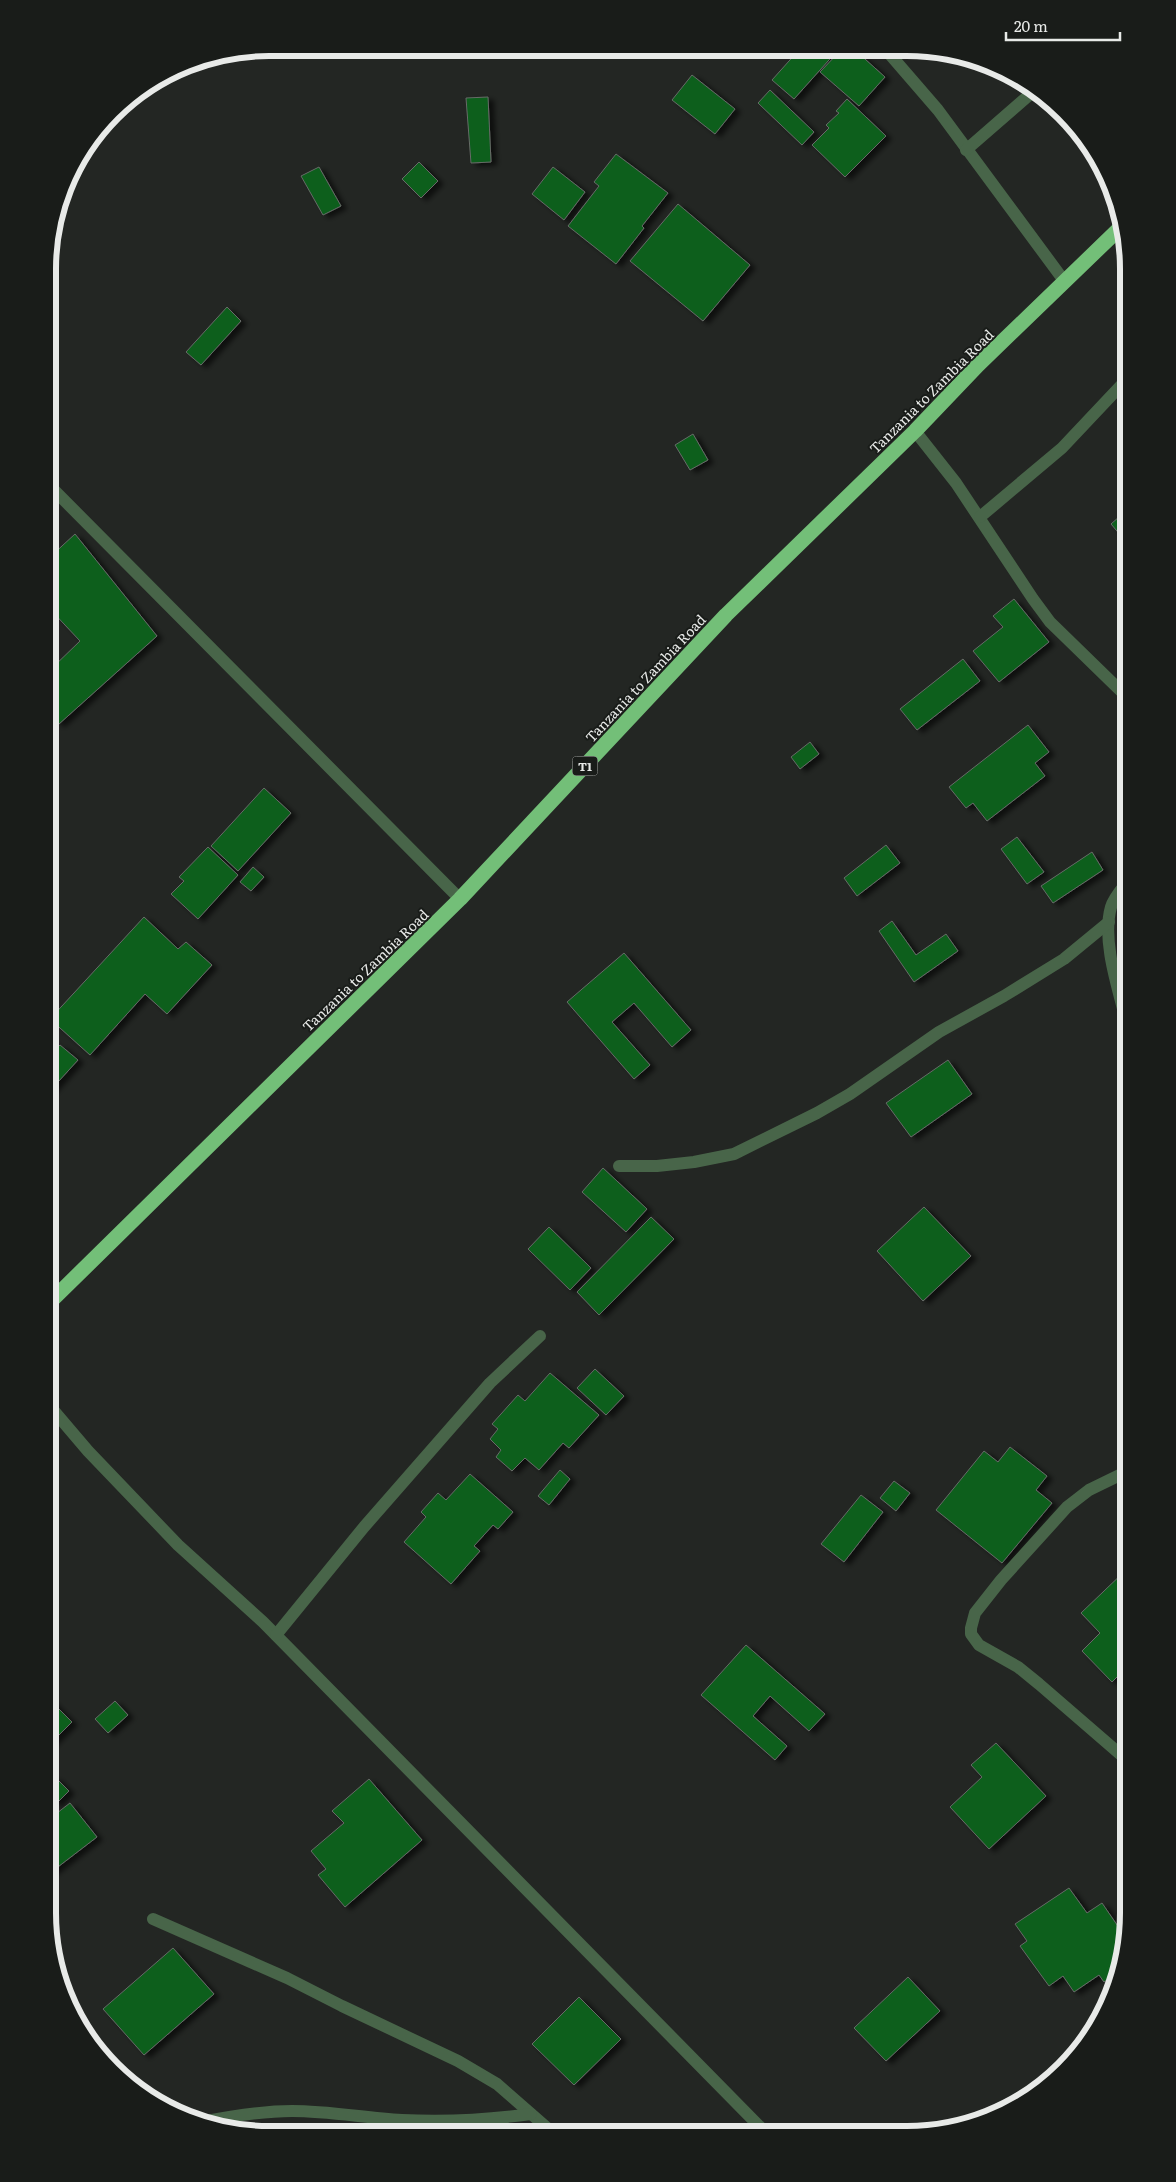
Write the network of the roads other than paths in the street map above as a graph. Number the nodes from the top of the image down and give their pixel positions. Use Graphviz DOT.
graph roads {
  1 [pos="891,56"];
  2 [pos="1029,95"];
  3 [pos="966,150"];
  4 [pos="1117,232"];
  5 [pos="1065,282"];
  6 [pos="1120,386"];
  7 [pos="915,431"];
  8 [pos="56,492"];
  9 [pos="980,517"];
  10 [pos="1120,690"];
  11 [pos="1120,892"];
  12 [pos="460,900"];
  13 [pos="1109,922"];
  14 [pos="1120,994"];
  15 [pos="619,1166"];
  16 [pos="56,1296"];
  17 [pos="540,1336"];
  18 [pos="56,1413"];
  19 [pos="1120,1475"];
  20 [pos="276,1635"];
  21 [pos="1120,1754"];
  22 [pos="153,1919"];
  23 [pos="531,2114"];
  24 [pos="216,2119"];
  25 [pos="544,2126"];
  26 [pos="759,2126"];
  1 -- 3 [label="street"];
  2 -- 3 [label="street"];
  3 -- 5 [label="street"];
  4 -- 5 [label="highway, Tanzania to Zambia Road / T1"];
  5 -- 7 [label="highway, Tanzania to Zambia Road / T1"];
  6 -- 9 [label="street"];
  7 -- 9 [label="street"];
  7 -- 12 [label="highway, Tanzania to Zambia Road / T1"];
  8 -- 12 [label="street"];
  9 -- 10 [label="street"];
  11 -- 13 [label="street"];
  12 -- 16 [label="highway, Tanzania to Zambia Road / T1"];
  13 -- 14 [label="street"];
  13 -- 15 [label="street"];
  17 -- 20 [label="street"];
  18 -- 20 [label="street"];
  19 -- 21 [label="street"];
  20 -- 26 [label="street"];
  22 -- 23 [label="street"];
  23 -- 24 [label="street"];
  23 -- 25 [label="street"];
}
